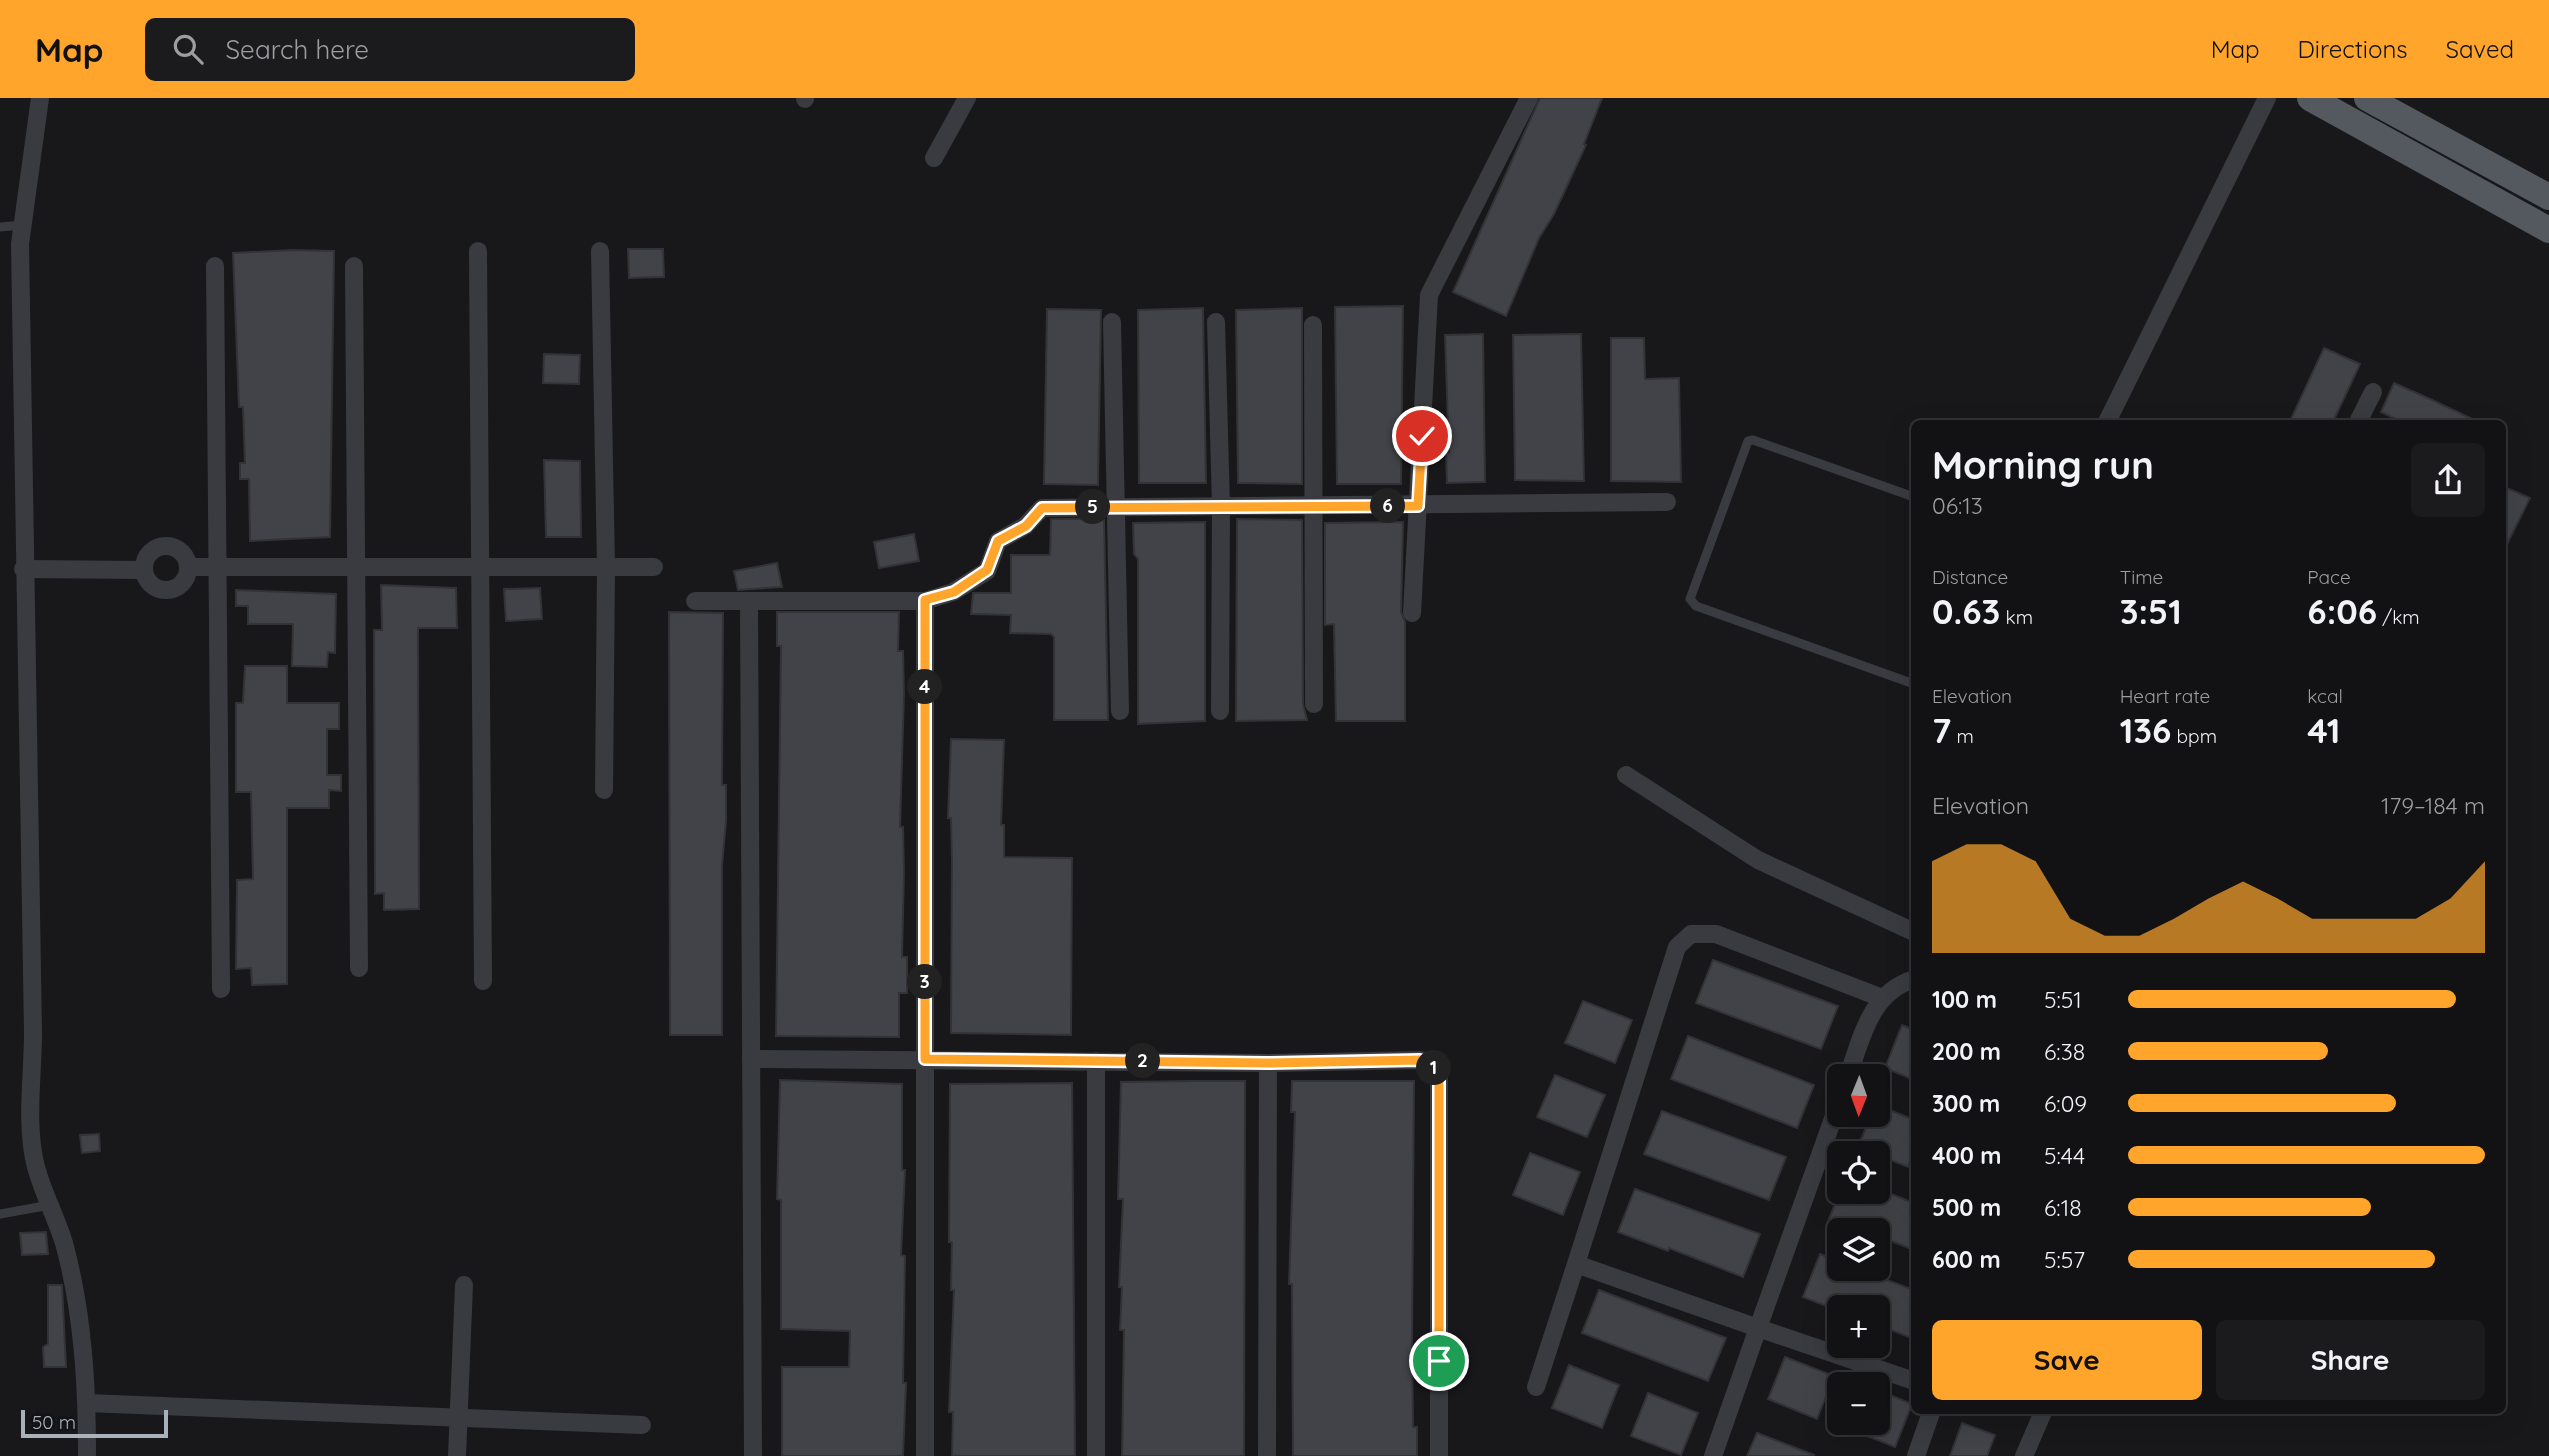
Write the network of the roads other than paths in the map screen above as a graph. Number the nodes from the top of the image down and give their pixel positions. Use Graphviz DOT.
graph roads {
  1 [pos="40,98"];
  2 [pos="967,98"];
  3 [pos="1529,98"];
  4 [pos="2267,98"];
  5 [pos="2310,98"];
  6 [pos="2367,98"];
  7 [pos="934,158"];
  8 [pos="2549,197"];
  9 [pos="23,225"];
  10 [pos="0,227"];
  11 [pos="2549,230"];
  12 [pos="478,251"];
  13 [pos="600,251"];
  14 [pos="215,266"];
  15 [pos="354,266"];
  16 [pos="1112,322"];
  17 [pos="1216,322"];
  18 [pos="1313,325"];
  19 [pos="2373,392"];
  20 [pos="2108,420"];
  21 [pos="2359,420"];
  22 [pos="1911,496"];
  23 [pos="1667,502"];
  24 [pos="1117,506"];
  25 [pos="1220,506"];
  26 [pos="1312,506"];
  27 [pos="1418,506"];
  28 [pos="354,566"];
  29 [pos="606,566"];
  30 [pos="189,567"];
  31 [pos="219,567"];
  32 [pos="480,567"];
  33 [pos="654,567"];
  34 [pos="23,569"];
  35 [pos="144,570"];
  36 [pos="925,600"];
  37 [pos="695,601"];
  38 [pos="749,601"];
  39 [pos="1412,613"];
  40 [pos="1911,683"];
  41 [pos="1314,705"];
  42 [pos="1120,711"];
  43 [pos="1220,711"];
  44 [pos="1626,775"];
  45 [pos="604,790"];
  46 [pos="1911,931"];
  47 [pos="359,968"];
  48 [pos="1911,980"];
  49 [pos="483,981"];
  50 [pos="221,989"];
  51 [pos="1882,998"];
  52 [pos="751,1059"];
  53 [pos="925,1059"];
  54 [pos="1096,1061"];
  55 [pos="1268,1063"];
  56 [pos="1852,1064"];
  57 [pos="1830,1127"];
  58 [pos="50,1205"];
  59 [pos="0,1214"];
  60 [pos="1576,1264"];
  61 [pos="464,1285"];
  62 [pos="1758,1328"];
  63 [pos="1911,1380"];
  64 [pos="1535,1387"];
  65 [pos="87,1403"];
  66 [pos="1931,1414"];
  67 [pos="2041,1414"];
  68 [pos="459,1418"];
  69 [pos="642,1425"];
  70 [pos="87,1456"];
  71 [pos="457,1456"];
  72 [pos="753,1456"];
  73 [pos="925,1456"];
  74 [pos="1096,1456"];
  75 [pos="1267,1456"];
  76 [pos="1439,1456"];
  77 [pos="1713,1456"];
  78 [pos="1916,1456"];
  79 [pos="2024,1456"];
  1 -- 9 [label="street"];
  2 -- 7 [label="street"];
  3 -- 27 [label="street"];
  4 -- 20 [label="street"];
  5 -- 11 [label="main road"];
  6 -- 8 [label="main road"];
  9 -- 10 [label="lane"];
  9 -- 34 [label="street"];
  12 -- 32 [label="street"];
  13 -- 29 [label="street"];
  14 -- 31 [label="street"];
  15 -- 28 [label="street"];
  16 -- 24 [label="street"];
  17 -- 25 [label="street"];
  18 -- 26 [label="street"];
  19 -- 21 [label="street"];
  22 -- 40 [label="lane"];
  23 -- 27 [label="street"];
  24 -- 25 [label="street"];
  24 -- 36 [label="street"];
  24 -- 42 [label="street"];
  25 -- 26 [label="street"];
  25 -- 43 [label="street"];
  26 -- 27 [label="street"];
  26 -- 41 [label="street"];
  27 -- 39 [label="street"];
  28 -- 31 [label="street"];
  28 -- 32 [label="street"];
  28 -- 47 [label="street"];
  29 -- 32 [label="street"];
  29 -- 33 [label="street"];
  29 -- 45 [label="street"];
  30 -- 31 [label="street"];
  30 -- 35 [label="street"];
  30 -- 35 [label="street"];
  31 -- 50 [label="street"];
  32 -- 49 [label="street"];
  34 -- 35 [label="street"];
  34 -- 58 [label="street"];
  36 -- 38 [label="street"];
  36 -- 53 [label="street"];
  37 -- 38 [label="street"];
  38 -- 52 [label="street"];
  44 -- 46 [label="street"];
  48 -- 51 [label="street"];
  51 -- 56 [label="street"];
  51 -- 60 [label="street"];
  52 -- 53 [label="street"];
  52 -- 72 [label="street"];
  53 -- 54 [label="street"];
  53 -- 73 [label="street"];
  54 -- 55 [label="street"];
  54 -- 74 [label="street"];
  55 -- 75 [label="street"];
  55 -- 76 [label="street"];
  57 -- 62 [label="street"];
  58 -- 59 [label="lane"];
  58 -- 65 [label="street"];
  60 -- 62 [label="street"];
  60 -- 64 [label="street"];
  61 -- 68 [label="street"];
  62 -- 63 [label="street"];
  62 -- 77 [label="street"];
  65 -- 68 [label="street"];
  65 -- 70 [label="street"];
  66 -- 78 [label="street"];
  67 -- 79 [label="street"];
  68 -- 69 [label="street"];
  68 -- 71 [label="street"];
}
